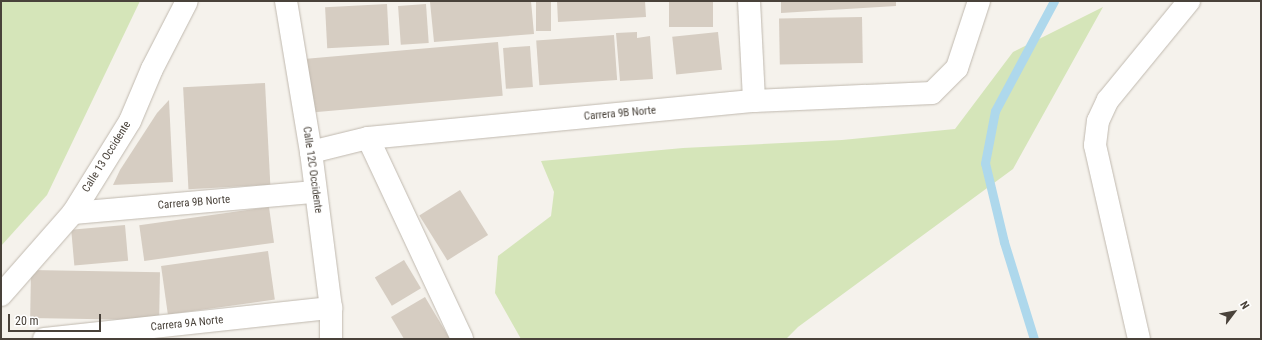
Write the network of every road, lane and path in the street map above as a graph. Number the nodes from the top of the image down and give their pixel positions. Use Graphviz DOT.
graph roads {
  1 [pos="187,1"];
  2 [pos="286,1"];
  3 [pos="749,1"];
  4 [pos="979,1"];
  5 [pos="1189,1"];
  6 [pos="754,101"];
  7 [pos="368,138"];
  8 [pos="311,152"];
  9 [pos="315,192"];
  10 [pos="72,213"];
  11 [pos="1,295"];
  12 [pos="331,308"];
  13 [pos="44,339"];
  14 [pos="331,339"];
  15 [pos="462,339"];
  16 [pos="1139,339"];
  1 -- 10 [label="street, Calle 13 Occidente"];
  2 -- 8 [label="street, Calle 12C Occidente"];
  3 -- 6 [label="street"];
  4 -- 6 [label="street, Carrera 9B Norte"];
  5 -- 16 [label="street"];
  6 -- 7 [label="street, Carrera 9B Norte"];
  7 -- 8 [label="street, Carrera 9B Norte"];
  7 -- 15 [label="street"];
  8 -- 9 [label="street, Calle 12C Occidente"];
  9 -- 10 [label="street, Carrera 9B Norte"];
  9 -- 12 [label="street, Calle 12C Occidente"];
  10 -- 11 [label="street, Calle 13 Occidente"];
  12 -- 13 [label="street, Carrera 9A Norte"];
  12 -- 14 [label="street, Calle 12C Occidente"];
}
